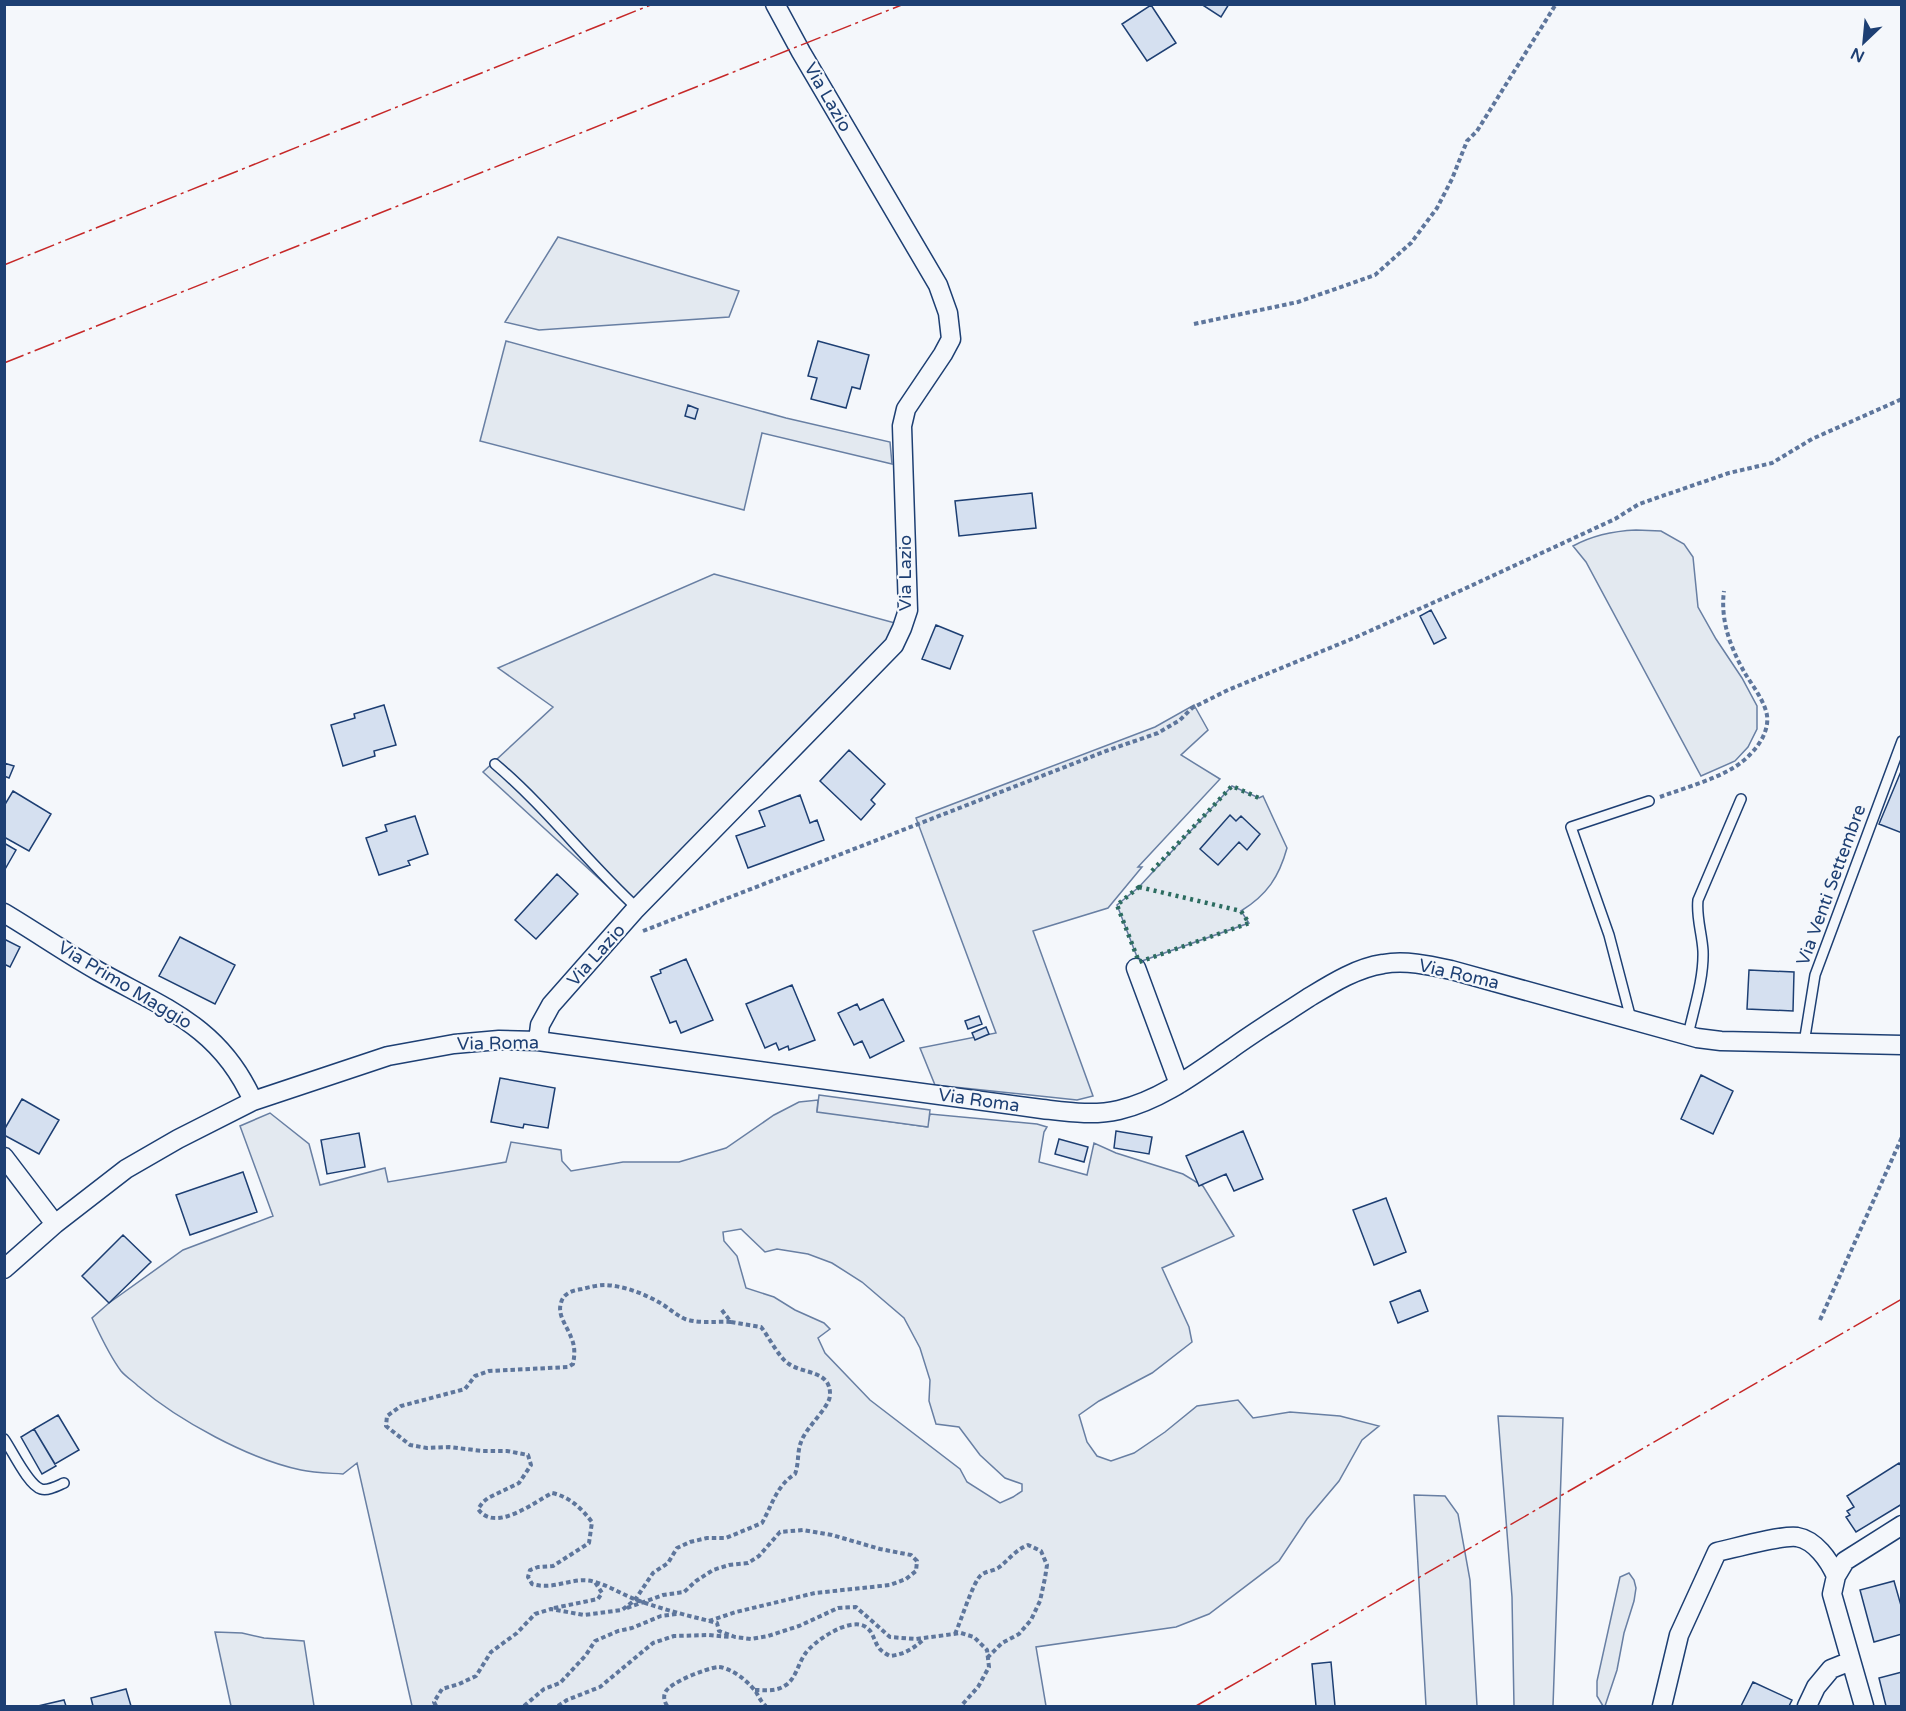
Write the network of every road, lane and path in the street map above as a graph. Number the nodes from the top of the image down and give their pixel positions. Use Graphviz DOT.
graph roads {
  1 [pos="775,4"];
  2 [pos="1556,4"];
  3 [pos="1194,324"];
  4 [pos="1902,399"];
  5 [pos="1724,591"];
  6 [pos="1902,741"];
  7 [pos="495,764"];
  8 [pos="1741,799"];
  9 [pos="1649,801"];
  10 [pos="637,908"];
  11 [pos="4,913"];
  12 [pos="635,934"];
  13 [pos="1136,968"];
  14 [pos="1631,1019"];
  15 [pos="1688,1035"];
  16 [pos="538,1041"];
  17 [pos="1804,1043"];
  18 [pos="1902,1045"];
  19 [pos="1179,1084"];
  20 [pos="253,1101"];
  21 [pos="1902,1137"];
  22 [pos="4,1157"];
  23 [pos="55,1224"];
  24 [pos="4,1269"];
  25 [pos="721,1310"];
  26 [pos="1820,1320"];
  27 [pos="731,1322"];
  28 [pos="4,1439"];
  29 [pos="64,1483"];
  30 [pos="1902,1525"];
  31 [pos="1836,1576"];
  32 [pos="594,1581"];
  33 [pos="635,1600"];
  34 [pos="644,1603"];
  35 [pos="550,1609"];
  36 [pos="622,1610"];
  37 [pos="680,1614"];
  38 [pos="708,1621"];
  39 [pos="954,1634"];
  40 [pos="735,1637"];
  41 [pos="925,1638"];
  42 [pos="988,1658"];
  43 [pos="1851,1661"];
  44 [pos="755,1690"];
  45 [pos="436,1707"];
  46 [pos="525,1707"];
  47 [pos="558,1707"];
  48 [pos="667,1707"];
  49 [pos="766,1707"];
  50 [pos="961,1707"];
  51 [pos="1662,1707"];
  52 [pos="1807,1707"];
  53 [pos="1864,1707"];
  1 -- 10 [label="street, Via Lazio"];
  2 -- 3 [label="path"];
  4 -- 12 [label="path"];
  5 -- 9 [label="path"];
  6 -- 17 [label="lane, Via Venti Settembre"];
  7 -- 10 [label="lane"];
  8 -- 15 [label="lane"];
  9 -- 14 [label="lane"];
  10 -- 16 [label="street, Via Lazio"];
  11 -- 20 [label="street, Via Primo Maggio"];
  13 -- 19 [label="street"];
  14 -- 15 [label="street, Via Roma"];
  14 -- 19 [label="street, Via Roma"];
  15 -- 17 [label="street, Via Roma"];
  16 -- 19 [label="street, Via Roma"];
  16 -- 20 [label="street, Via Roma"];
  17 -- 18 [label="street, Via Roma"];
  20 -- 23 [label="street, Via Roma"];
  21 -- 26 [label="path"];
  22 -- 23 [label="street"];
  23 -- 24 [label="street, Via Roma"];
  25 -- 27 [label="path"];
  27 -- 32 [label="path"];
  27 -- 33 [label="path"];
  28 -- 29 [label="lane"];
  30 -- 31 [label="street"];
  31 -- 43 [label="street"];
  31 -- 51 [label="street"];
  32 -- 33 [label="path"];
  32 -- 35 [label="path"];
  33 -- 34 [label="path"];
  33 -- 36 [label="path"];
  34 -- 36 [label="path"];
  34 -- 37 [label="path"];
  34 -- 38 [label="path"];
  35 -- 36 [label="path"];
  35 -- 45 [label="path"];
  37 -- 38 [label="path"];
  37 -- 46 [label="path"];
  38 -- 40 [label="path"];
  39 -- 41 [label="path"];
  39 -- 42 [label="path"];
  39 -- 42 [label="path"];
  40 -- 41 [label="path"];
  40 -- 47 [label="path"];
  41 -- 44 [label="path"];
  42 -- 50 [label="path"];
  43 -- 52 [label="street"];
  43 -- 53 [label="street"];
  44 -- 48 [label="path"];
  44 -- 49 [label="path"];
}
